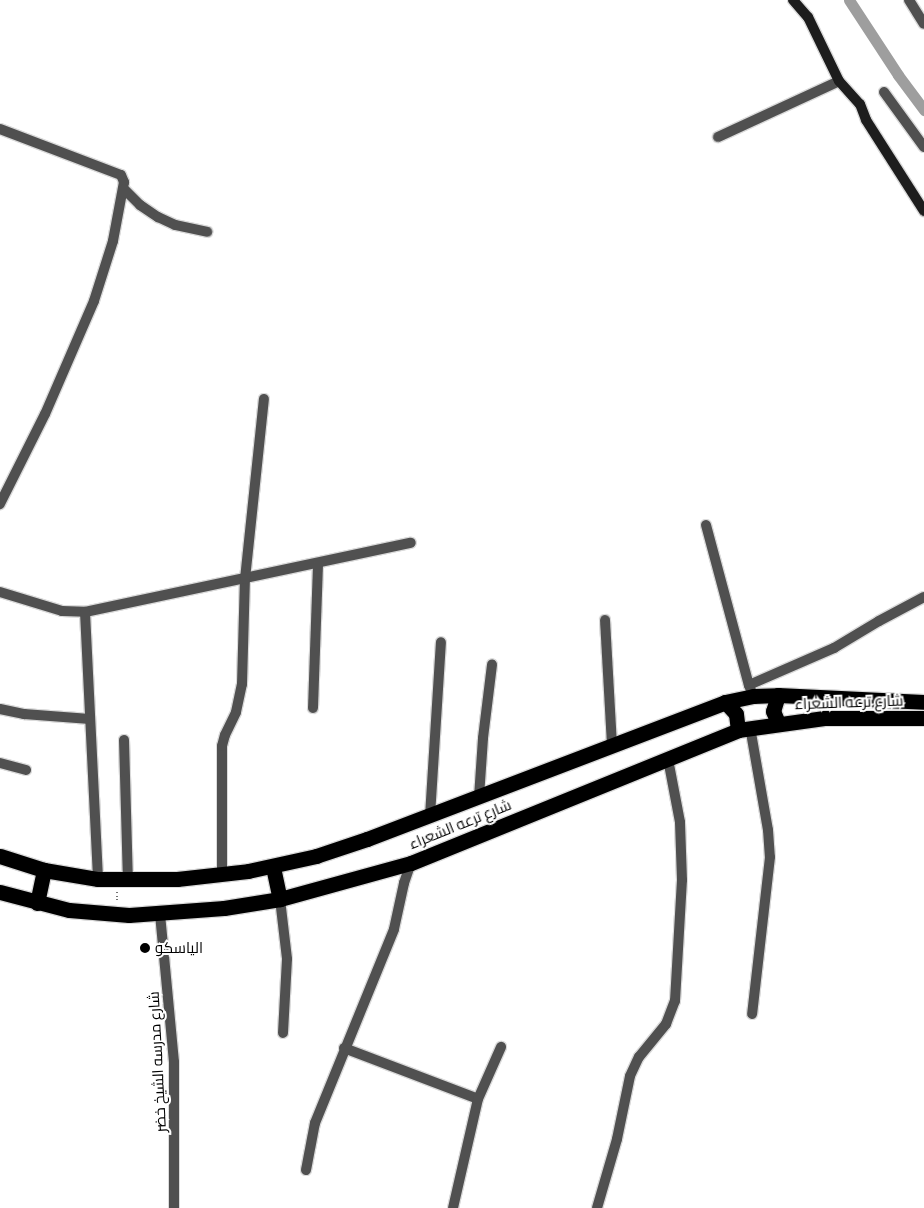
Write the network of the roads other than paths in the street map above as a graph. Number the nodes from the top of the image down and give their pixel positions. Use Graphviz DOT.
graph roads {
  1 [pos="793,0"];
  2 [pos="909,0"];
  3 [pos="924,24"];
  4 [pos="839,80"];
  5 [pos="884,92"];
  6 [pos="0,129"];
  7 [pos="718,137"];
  8 [pos="924,147"];
  9 [pos="124,189"];
  10 [pos="924,211"];
  11 [pos="207,232"];
  12 [pos="264,399"];
  13 [pos="0,504"];
  14 [pos="706,525"];
  15 [pos="411,543"];
  16 [pos="318,563"];
  17 [pos="245,579"];
  18 [pos="0,592"];
  19 [pos="924,597"];
  20 [pos="85,612"];
  21 [pos="605,620"];
  22 [pos="441,642"];
  23 [pos="492,666"];
  24 [pos="751,690"];
  25 [pos="778,695"];
  26 [pos="725,702"];
  27 [pos="924,702"];
  28 [pos="313,708"];
  29 [pos="0,709"];
  30 [pos="924,718"];
  31 [pos="90,719"];
  32 [pos="778,723"];
  33 [pos="744,729"];
  34 [pos="124,740"];
  35 [pos="612,745"];
  36 [pos="668,759"];
  37 [pos="0,763"];
  38 [pos="26,770"];
  39 [pos="479,796"];
  40 [pos="430,816"];
  41 [pos="0,856"];
  42 [pos="411,863"];
  43 [pos="273,867"];
  44 [pos="44,870"];
  45 [pos="222,875"];
  46 [pos="98,879"];
  47 [pos="122,880"];
  48 [pos="0,892"];
  49 [pos="280,899"];
  50 [pos="37,903"];
  51 [pos="160,914"];
  52 [pos="752,1014"];
  53 [pos="283,1033"];
  54 [pos="501,1047"];
  55 [pos="344,1048"];
  56 [pos="478,1099"];
  57 [pos="306,1170"];
  58 [pos="174,1208"];
  59 [pos="453,1208"];
  60 [pos="597,1208"];
  1 -- 4 [label="street"];
  2 -- 3 [label="street"];
  4 -- 7 [label="street"];
  4 -- 10 [label="street"];
  5 -- 8 [label="street"];
  6 -- 9 [label="street"];
  9 -- 11 [label="street"];
  9 -- 13 [label="street"];
  12 -- 17 [label="street"];
  14 -- 24 [label="street"];
  15 -- 16 [label="street"];
  16 -- 17 [label="street"];
  16 -- 28 [label="street"];
  17 -- 20 [label="street"];
  17 -- 45 [label="street"];
  18 -- 20 [label="street"];
  19 -- 24 [label="street"];
  20 -- 31 [label="street"];
  21 -- 35 [label="street"];
  22 -- 40 [label="street"];
  23 -- 39 [label="street"];
  24 -- 25 [label="highway, شارع ترعه الشعراء"];
  24 -- 26 [label="highway, شارع ترعه الشعراء"];
  25 -- 27 [label="highway, شارع ترعه الشعراء"];
  25 -- 32 [label="highway"];
  26 -- 33 [label="highway"];
  26 -- 35 [label="highway, شارع ترعه الشعراء"];
  29 -- 31 [label="street"];
  30 -- 32 [label="highway, شارع ترعه الشعراء"];
  31 -- 46 [label="street"];
  32 -- 33 [label="highway, شارع ترعه الشعراء"];
  33 -- 36 [label="highway, شارع ترعه الشعراء"];
  33 -- 52 [label="street"];
  34 -- 47 [label="street"];
  35 -- 39 [label="highway, شارع ترعه الشعراء"];
  36 -- 42 [label="highway, شارع ترعه الشعراء"];
  36 -- 60 [label="street"];
  37 -- 38 [label="street"];
  39 -- 40 [label="highway, شارع ترعه الشعراء"];
  40 -- 43 [label="highway, شارع ترعه الشعراء"];
  41 -- 44 [label="highway, شارع ترعه الشعراء"];
  42 -- 49 [label="highway, شارع ترعه الشعراء"];
  42 -- 55 [label="street"];
  43 -- 45 [label="highway, شارع ترعه الشعراء"];
  43 -- 49 [label="highway"];
  44 -- 46 [label="highway, شارع ترعه الشعراء"];
  44 -- 50 [label="highway"];
  45 -- 47 [label="highway, شارع ترعه الشعراء"];
  46 -- 47 [label="highway, شارع ترعه الشعراء"];
  48 -- 50 [label="highway, شارع ترعه الشعراء"];
  49 -- 51 [label="highway, شارع ترعه الشعراء"];
  49 -- 53 [label="street"];
  50 -- 51 [label="highway, شارع ترعه الشعراء"];
  51 -- 58 [label="street, شارع مدرسه الشيخ خضر"];
  54 -- 56 [label="street"];
  55 -- 56 [label="street"];
  55 -- 57 [label="street"];
  56 -- 59 [label="street"];
}
